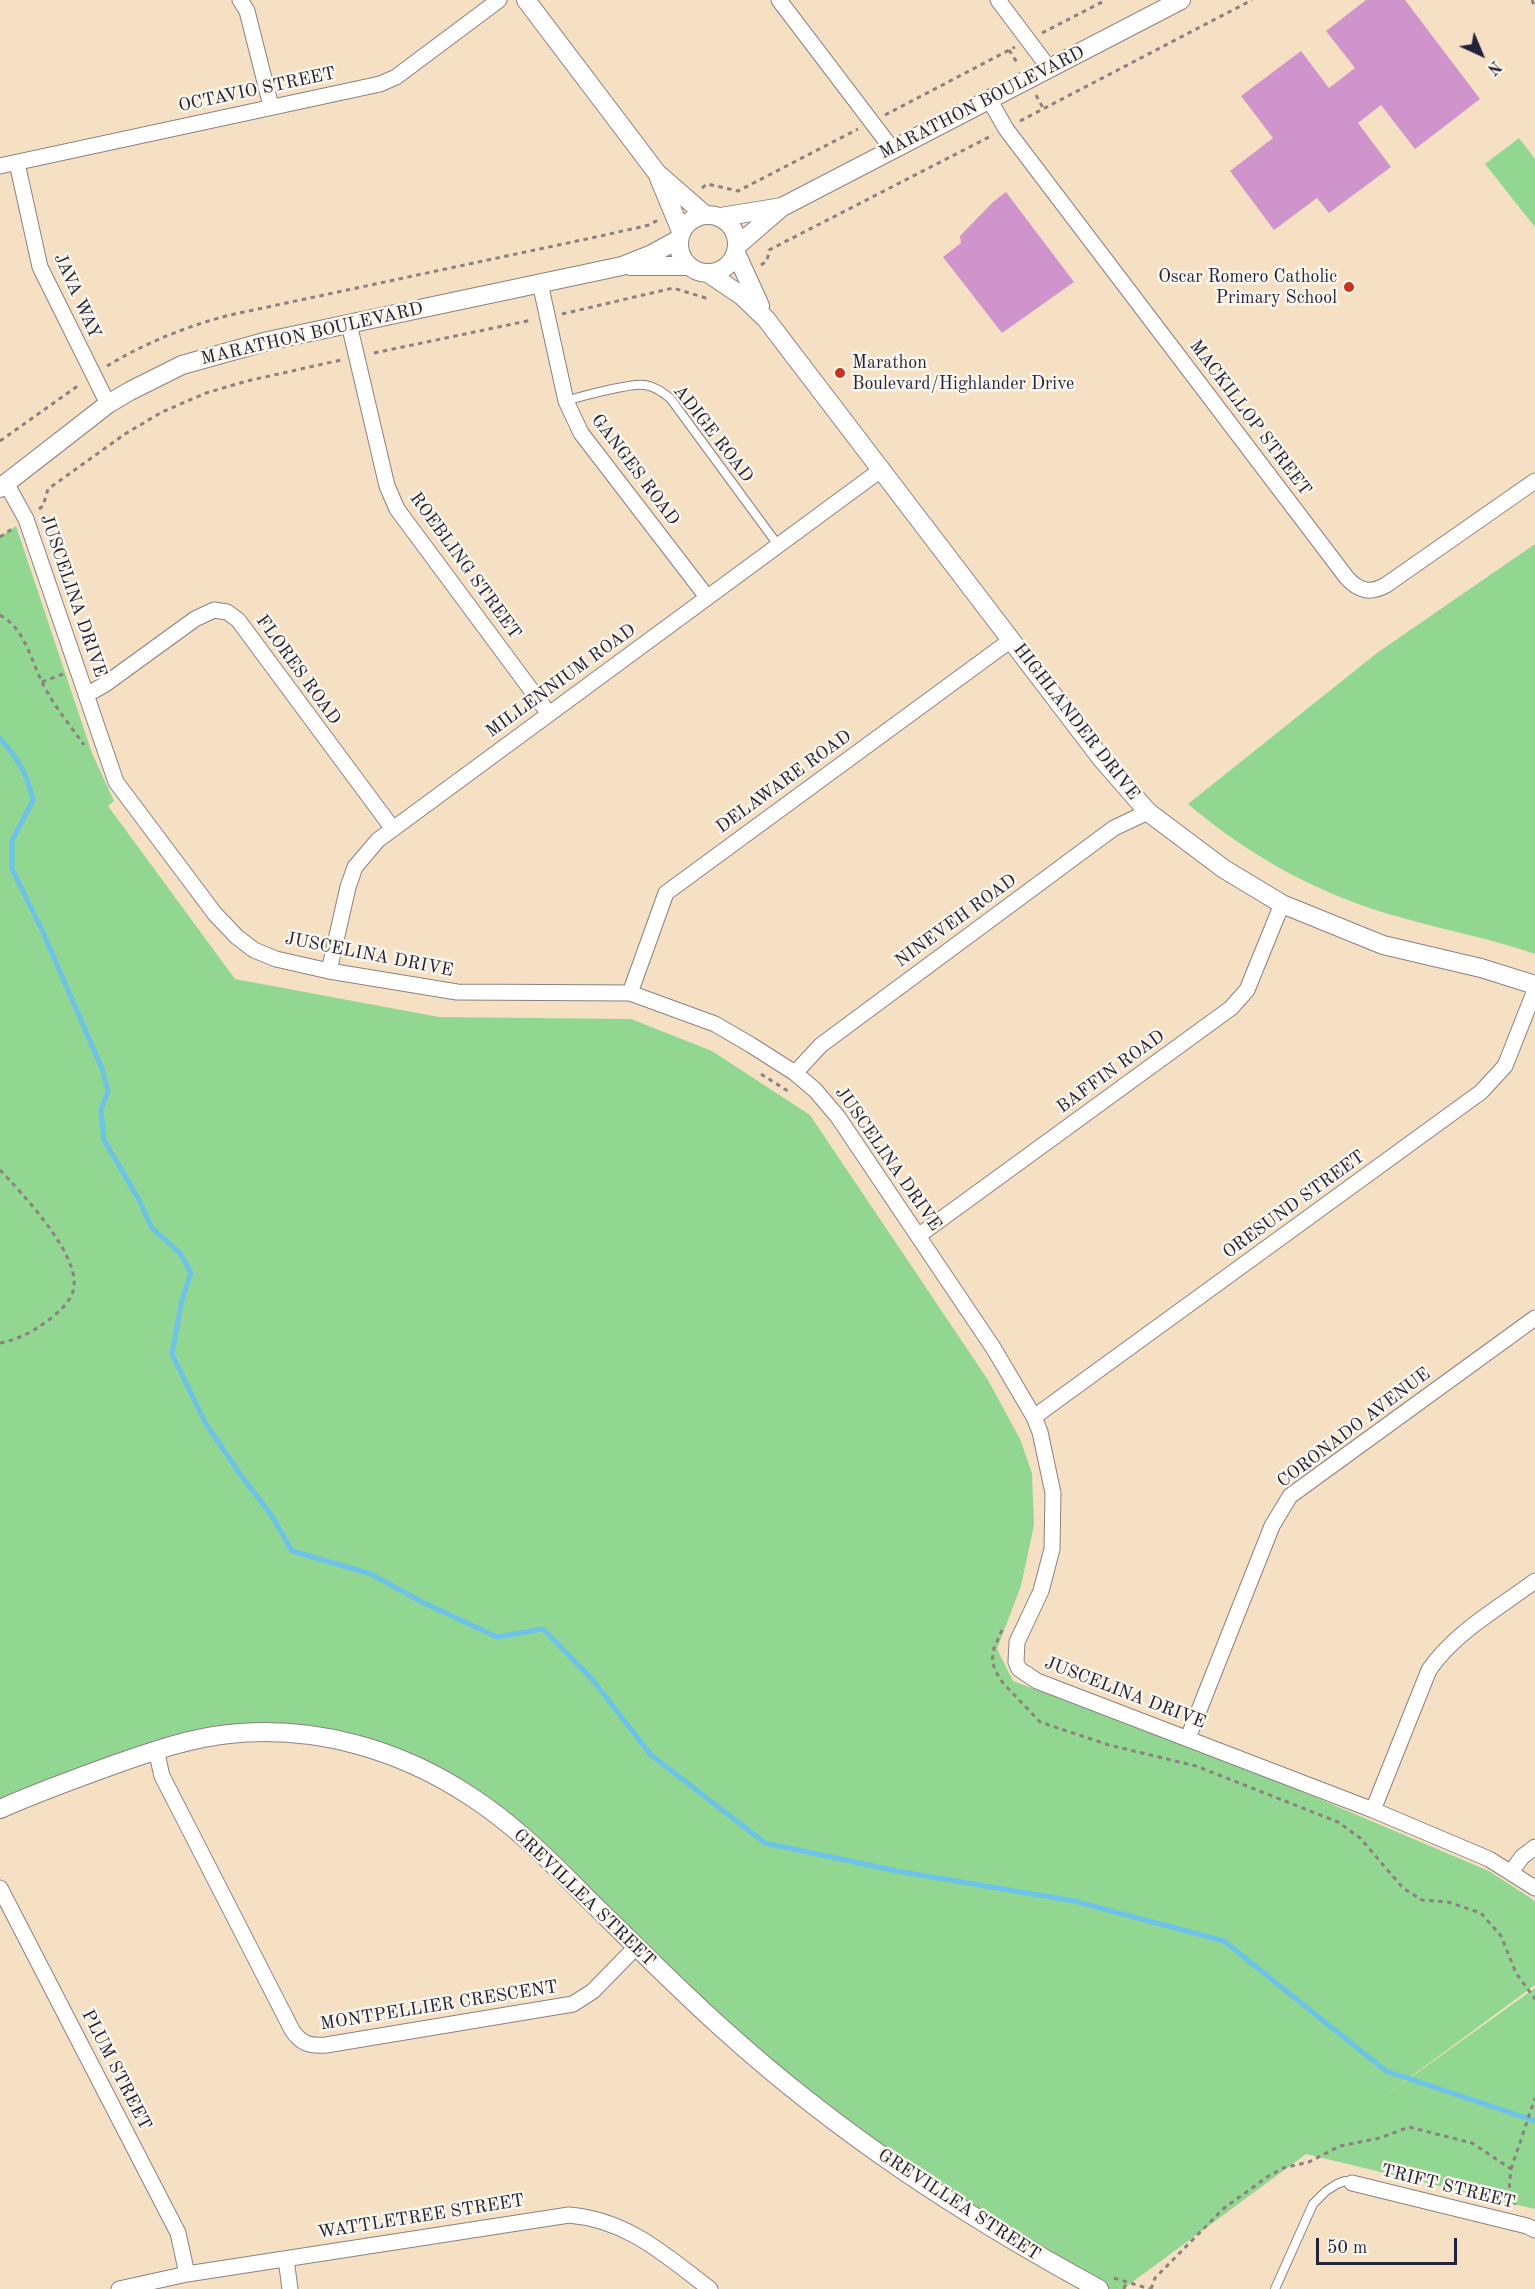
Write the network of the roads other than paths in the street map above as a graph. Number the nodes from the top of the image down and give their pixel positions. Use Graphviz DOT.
graph roads {
  1 [pos="240,0"];
  2 [pos="499,0"];
  3 [pos="526,0"];
  4 [pos="779,0"];
  5 [pos="998,0"];
  6 [pos="1181,0"];
  7 [pos="1049,68"];
  8 [pos="989,99"];
  9 [pos="271,106"];
  10 [pos="893,150"];
  11 [pos="17,163"];
  12 [pos="0,166"];
  13 [pos="657,173"];
  14 [pos="782,207"];
  15 [pos="713,216"];
  16 [pos="680,235"];
  17 [pos="737,249"];
  18 [pos="622,266"];
  19 [pos="688,266"];
  20 [pos="708,273"];
  21 [pos="540,283"];
  22 [pos="766,319"];
  23 [pos="349,324"];
  24 [pos="566,400"];
  25 [pos="108,404"];
  26 [pos="882,469"];
  27 [pos="1535,481"];
  28 [pos="3,485"];
  29 [pos="778,545"];
  30 [pos="707,597"];
  31 [pos="1011,640"];
  32 [pos="86,695"];
  33 [pos="549,714"];
  34 [pos="1148,812"];
  35 [pos="393,829"];
  36 [pos="1282,904"];
  37 [pos="329,971"];
  38 [pos="1535,985"];
  39 [pos="1535,990"];
  40 [pos="630,993"];
  41 [pos="795,1073"];
  42 [pos="918,1236"];
  43 [pos="1535,1318"];
  44 [pos="1034,1417"];
  45 [pos="1535,1581"];
  46 [pos="1188,1738"];
  47 [pos="156,1750"];
  48 [pos="0,1809"];
  49 [pos="1373,1810"];
  50 [pos="1535,1847"];
  51 [pos="1511,1872"];
  52 [pos="0,1888"];
  53 [pos="1535,1888"];
  54 [pos="636,1947"];
  55 [pos="1352,2183"];
  56 [pos="1535,2230"];
  57 [pos="286,2259"];
  58 [pos="187,2274"];
  59 [pos="1103,2282"];
  60 [pos="119,2289"];
  61 [pos="290,2289"];
  62 [pos="710,2289"];
  63 [pos="1275,2289"];
  1 -- 9 [label="street"];
  2 -- 9 [label="street, OCTAVIO STREET"];
  3 -- 13 [label="street"];
  4 -- 10 [label="street"];
  5 -- 7 [label="street"];
  6 -- 7 [label="street, MARATHON BOULEVARD"];
  7 -- 8 [label="street, MARATHON BOULEVARD"];
  8 -- 10 [label="street, MARATHON BOULEVARD"];
  8 -- 27 [label="street, MACKILLOP STREET"];
  9 -- 11 [label="street, OCTAVIO STREET"];
  10 -- 14 [label="street, MARATHON BOULEVARD"];
  11 -- 12 [label="street, OCTAVIO STREET"];
  11 -- 25 [label="street, JAVA WAY"];
  13 -- 15 [label="street"];
  13 -- 16 [label="street"];
  14 -- 15 [label="street, MARATHON BOULEVARD"];
  14 -- 17 [label="street, MARATHON BOULEVARD"];
  15 -- 16 [label="street"];
  15 -- 17 [label="street"];
  16 -- 18 [label="street, MARATHON BOULEVARD"];
  16 -- 19 [label="street"];
  17 -- 20 [label="street"];
  17 -- 22 [label="street, HIGHLANDER DRIVE"];
  18 -- 19 [label="street, MARATHON BOULEVARD"];
  18 -- 21 [label="street, MARATHON BOULEVARD"];
  19 -- 20 [label="street"];
  20 -- 22 [label="street, HIGHLANDER DRIVE"];
  21 -- 23 [label="street, MARATHON BOULEVARD"];
  21 -- 24 [label="street, GANGES ROAD"];
  22 -- 26 [label="street, HIGHLANDER DRIVE"];
  23 -- 25 [label="street, MARATHON BOULEVARD"];
  23 -- 33 [label="street, ROEBLING STREET"];
  24 -- 29 [label="lane, ADIGE ROAD"];
  24 -- 30 [label="street, GANGES ROAD"];
  25 -- 28 [label="street, MARATHON BOULEVARD"];
  26 -- 29 [label="street, MILLENNIUM ROAD"];
  26 -- 31 [label="street, HIGHLANDER DRIVE"];
  28 -- 32 [label="street, JUSCELINA DRIVE"];
  29 -- 30 [label="street, MILLENNIUM ROAD"];
  30 -- 33 [label="street, MILLENNIUM ROAD"];
  31 -- 34 [label="street, HIGHLANDER DRIVE"];
  31 -- 40 [label="street, DELAWARE ROAD"];
  32 -- 35 [label="street, FLORES ROAD"];
  32 -- 37 [label="street, JUSCELINA DRIVE"];
  33 -- 35 [label="street, MILLENNIUM ROAD"];
  34 -- 36 [label="street, HIGHLANDER DRIVE"];
  34 -- 41 [label="street, NINEVEH ROAD"];
  35 -- 37 [label="street, MILLENNIUM ROAD"];
  36 -- 38 [label="street, HIGHLANDER DRIVE"];
  36 -- 42 [label="street, BAFFIN ROAD"];
  37 -- 40 [label="street, JUSCELINA DRIVE"];
  39 -- 44 [label="street, ORESUND STREET"];
  40 -- 41 [label="street, JUSCELINA DRIVE"];
  41 -- 42 [label="street, JUSCELINA DRIVE"];
  42 -- 44 [label="street, JUSCELINA DRIVE"];
  43 -- 46 [label="street, CORONADO AVENUE"];
  44 -- 46 [label="street, JUSCELINA DRIVE"];
  45 -- 49 [label="street"];
  46 -- 49 [label="street, JUSCELINA DRIVE"];
  47 -- 48 [label="street, GREVILLEA STREET"];
  47 -- 54 [label="street, GREVILLEA STREET"];
  47 -- 54 [label="street, MONTPELLIER CRESCENT"];
  49 -- 51 [label="street, JUSCELINA DRIVE"];
  50 -- 51 [label="street"];
  51 -- 53 [label="street, JUSCELINA DRIVE"];
  52 -- 58 [label="street, PLUM STREET"];
  54 -- 59 [label="street, GREVILLEA STREET"];
  55 -- 56 [label="street, TRIFT STREET"];
  55 -- 63 [label="lane"];
  57 -- 58 [label="street, WATTLETREE STREET"];
  57 -- 61 [label="street"];
  57 -- 62 [label="street, WATTLETREE STREET"];
  58 -- 60 [label="street, WATTLETREE STREET"];
}
